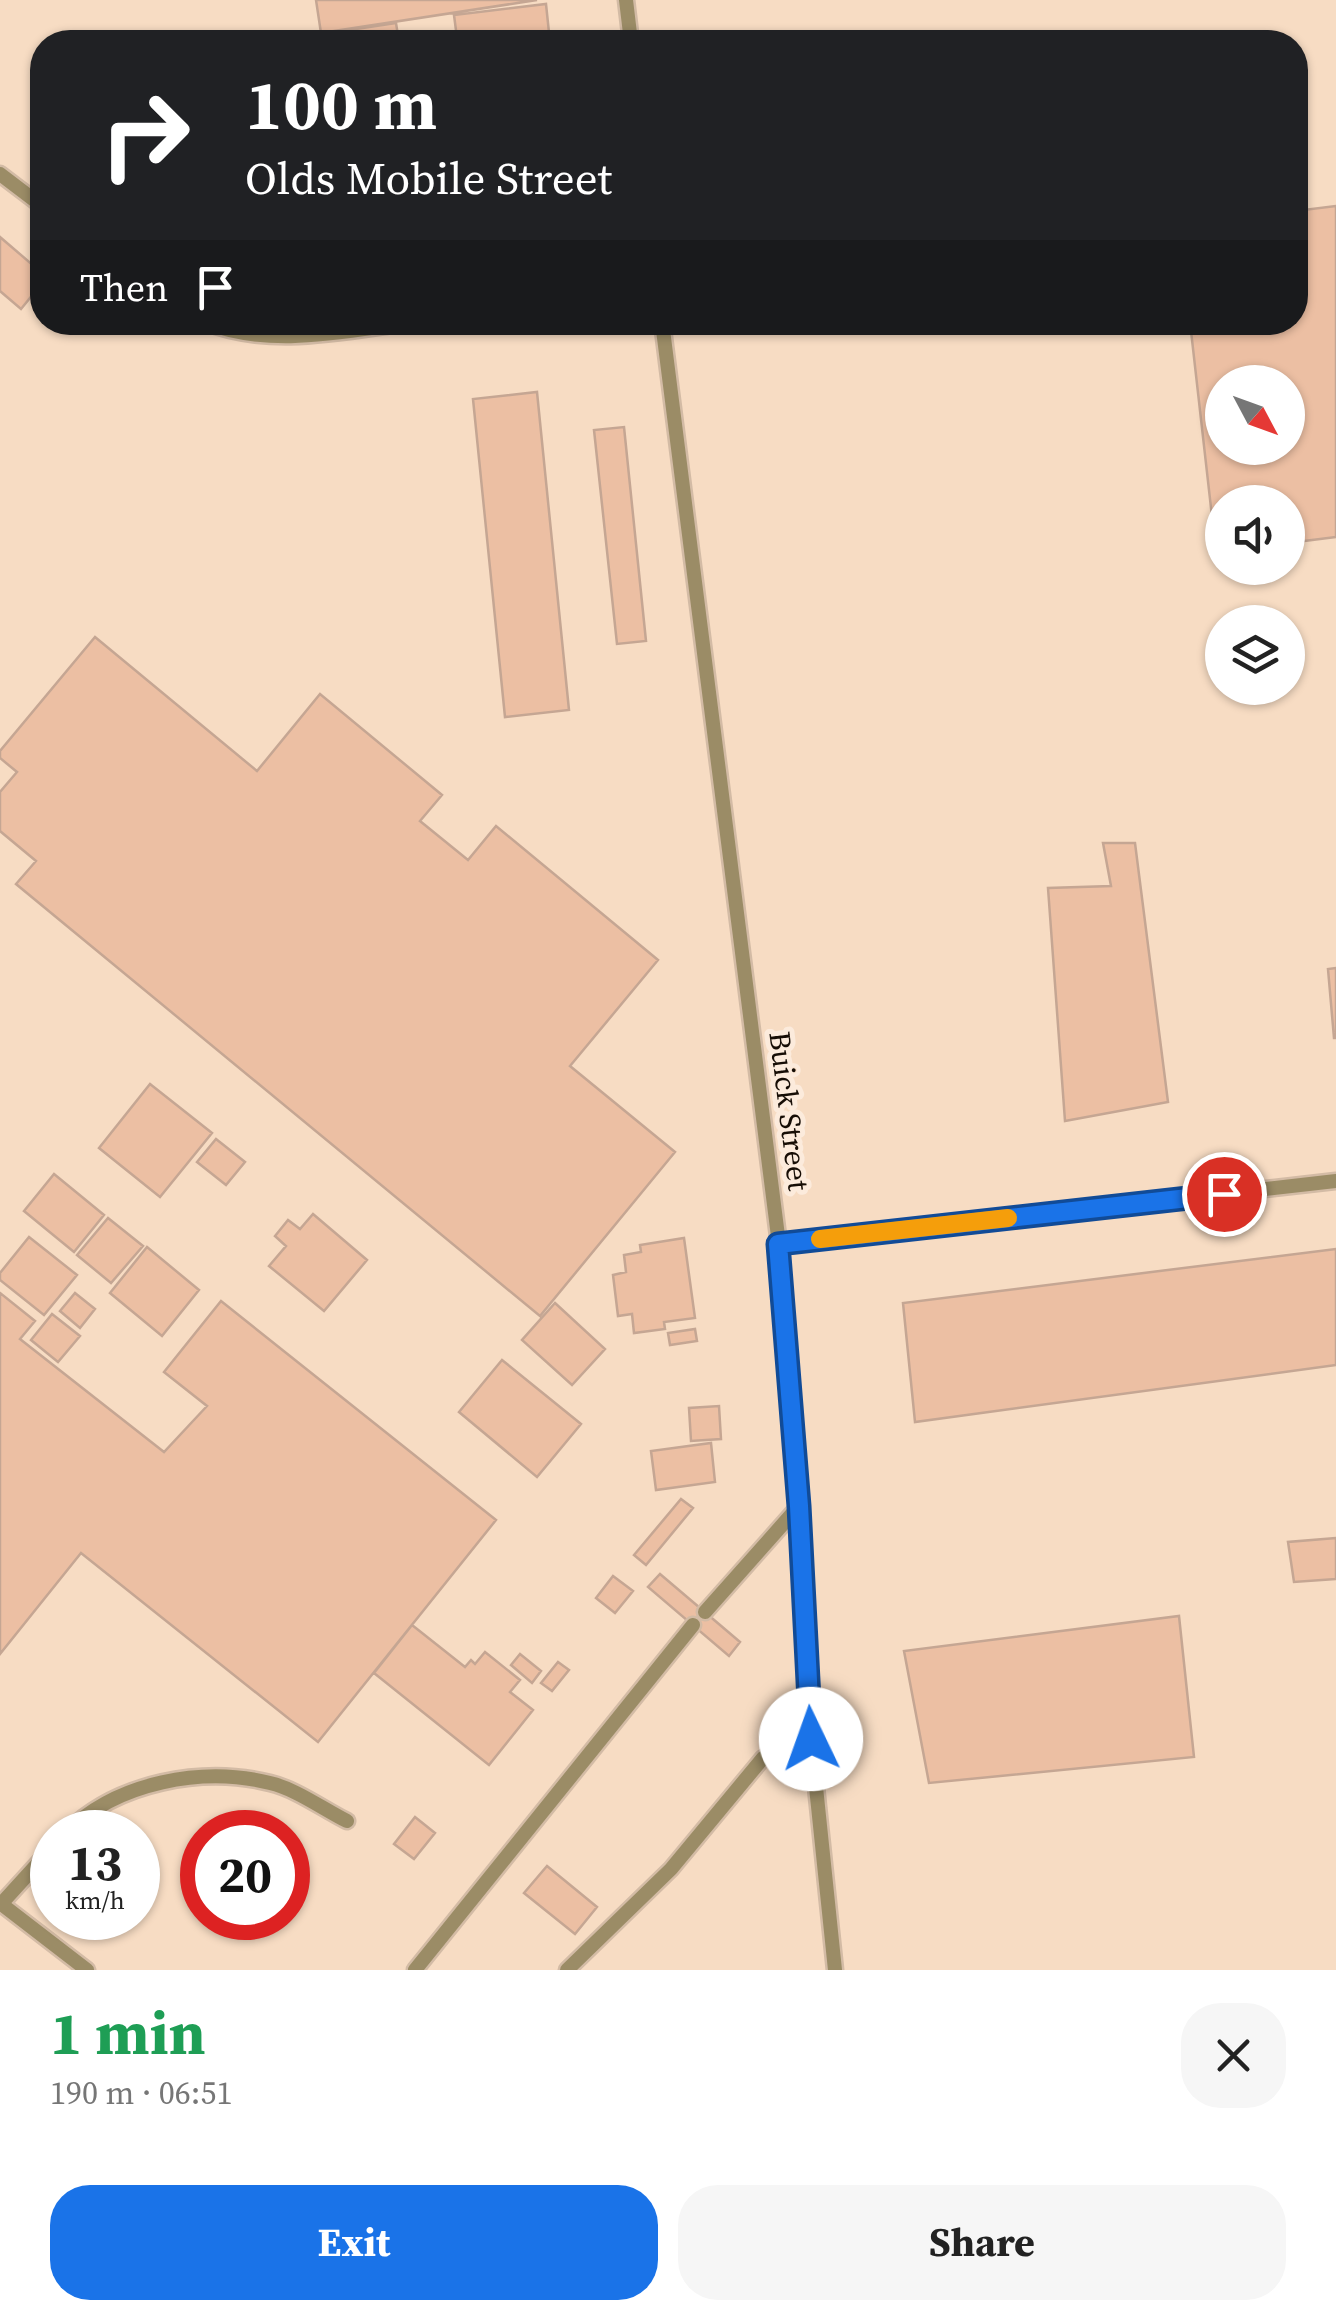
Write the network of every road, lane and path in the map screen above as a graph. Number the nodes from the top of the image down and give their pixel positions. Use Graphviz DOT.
graph roads {
  1 [pos="626,0"];
  2 [pos="629,30"];
  3 [pos="0,174"];
  4 [pos="30,197"];
  5 [pos="256,335"];
  6 [pos="312,335"];
  7 [pos="664,335"];
  8 [pos="1336,1181"];
  9 [pos="778,1244"];
  10 [pos="799,1506"];
  11 [pos="705,1612"];
  12 [pos="693,1626"];
  13 [pos="811,1739"];
  14 [pos="97,1810"];
  15 [pos="347,1820"];
  16 [pos="30,1872"];
  17 [pos="1,1904"];
  18 [pos="87,1970"];
  19 [pos="415,1970"];
  20 [pos="566,1970"];
  21 [pos="835,1970"];
  1 -- 2 [label="lane"];
  3 -- 4 [label="lane"];
  5 -- 6 [label="lane"];
  7 -- 9 [label="lane, Buick Street"];
  8 -- 9 [label="lane"];
  9 -- 10 [label="lane, Buick Street"];
  10 -- 11 [label="lane"];
  10 -- 13 [label="lane, Buick Street"];
  12 -- 19 [label="lane"];
  13 -- 20 [label="lane"];
  13 -- 21 [label="lane, Buick Street"];
  14 -- 15 [label="lane"];
  16 -- 17 [label="lane"];
  17 -- 18 [label="lane"];
}
